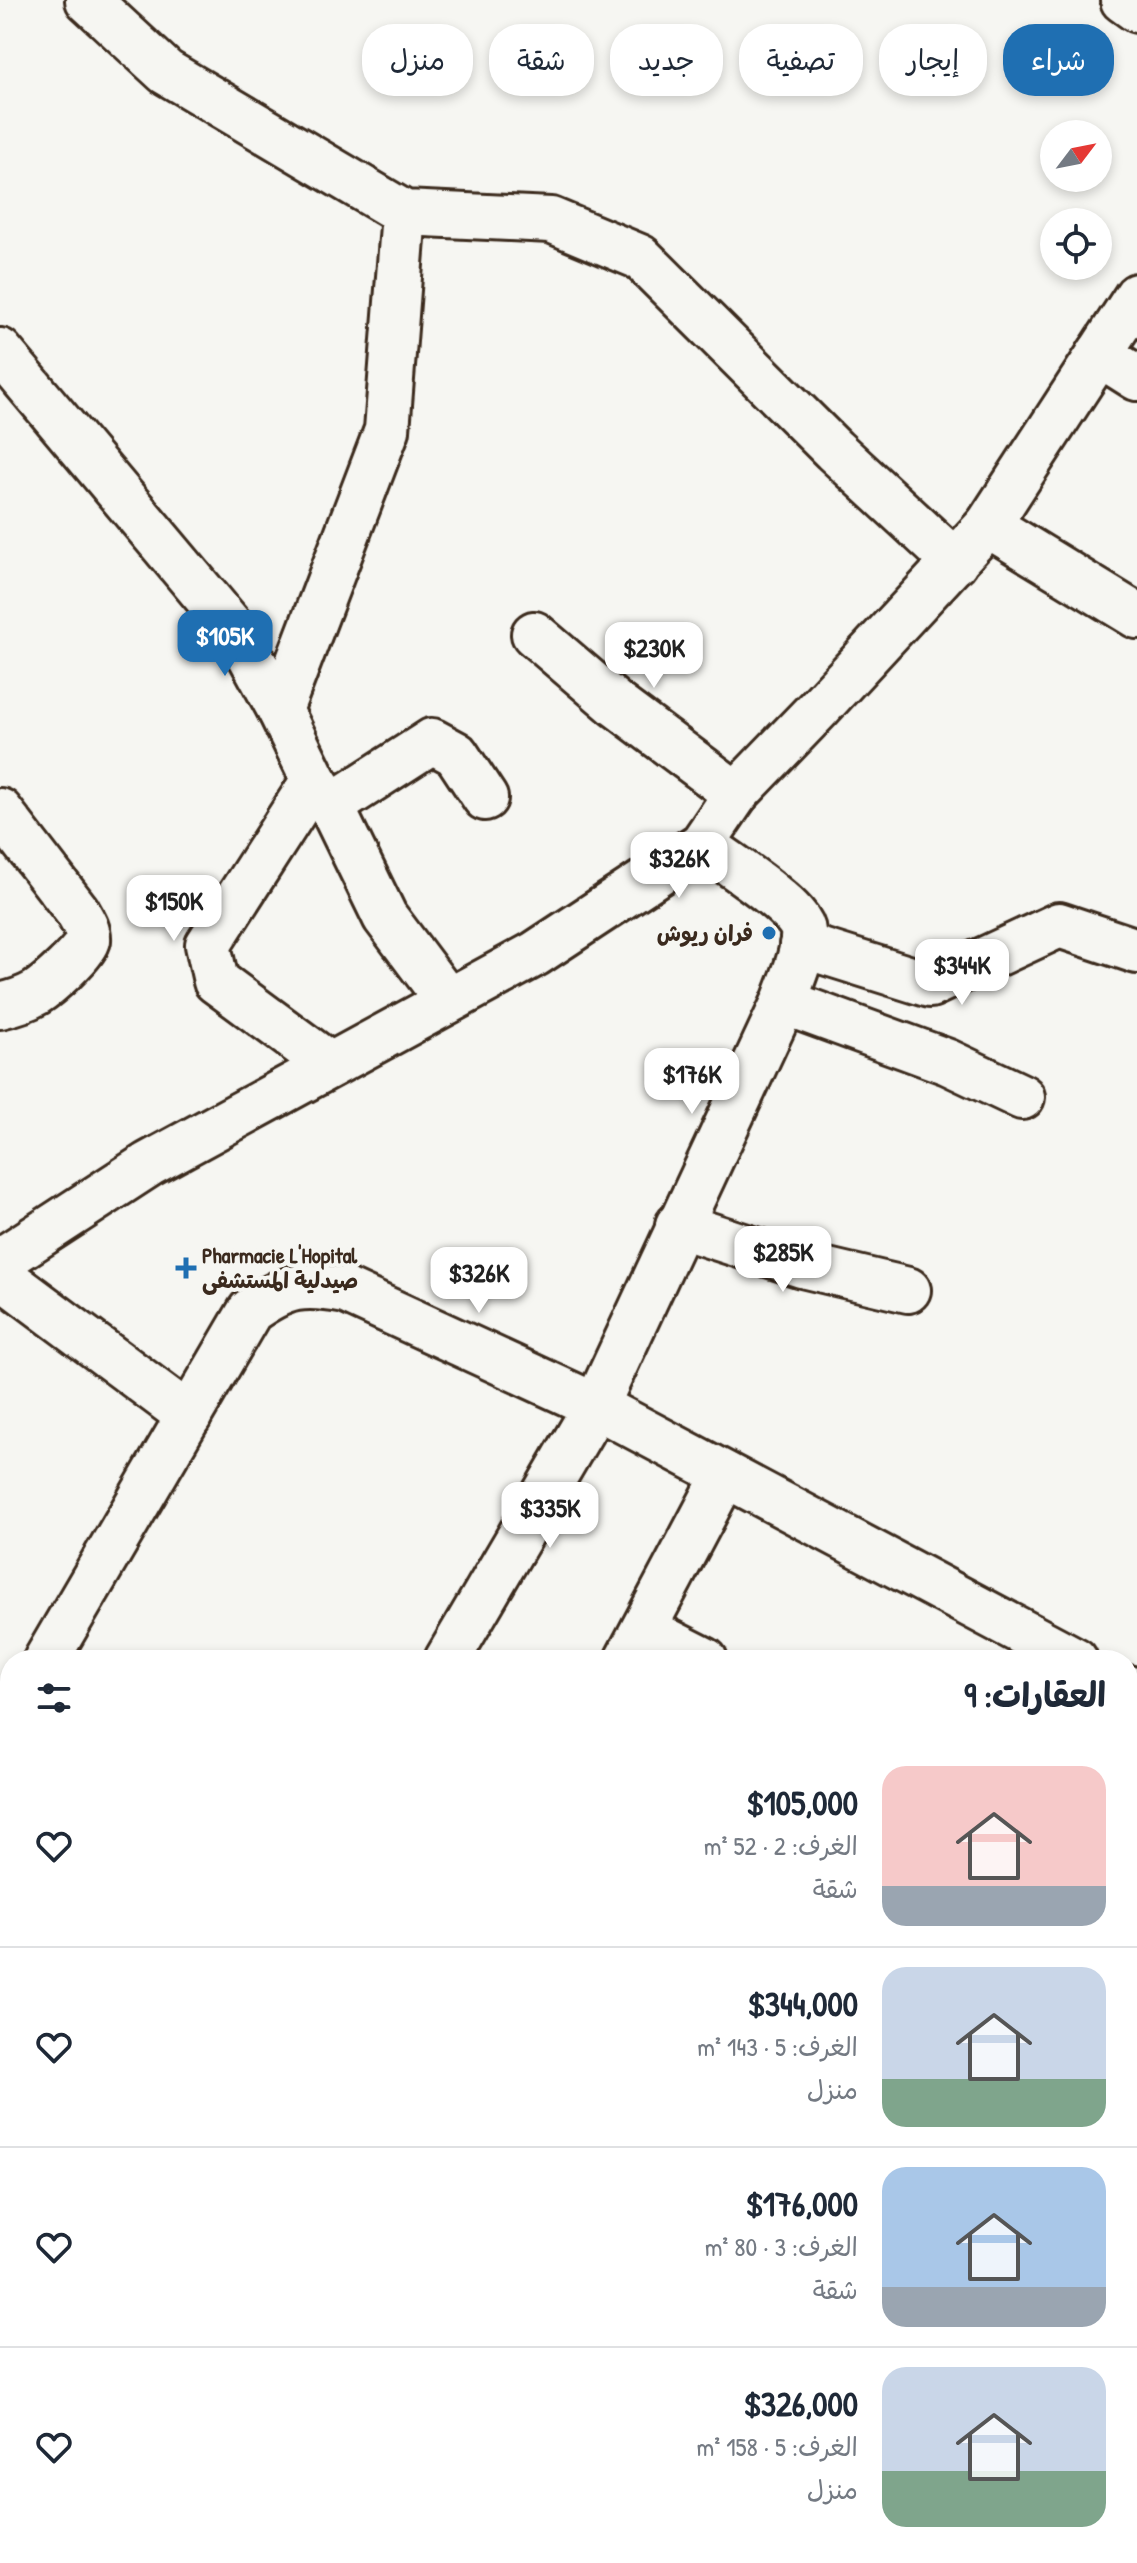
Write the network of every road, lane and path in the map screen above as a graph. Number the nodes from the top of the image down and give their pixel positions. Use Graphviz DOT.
graph roads {
  1 [pos="88,0"];
  2 [pos="1123,0"];
  3 [pos="1137,10"];
  4 [pos="404,213"];
  5 [pos="1137,296"];
  6 [pos="0,351"];
  7 [pos="1099,354"];
  8 [pos="1137,378"];
  9 [pos="988,525"];
  10 [pos="955,562"];
  11 [pos="1137,616"];
  12 [pos="534,634"];
  13 [pos="280,710"];
  14 [pos="322,793"];
  15 [pos="736,794"];
  16 [pos="485,798"];
  17 [pos="0,811"];
  18 [pos="702,844"];
  19 [pos="802,945"];
  20 [pos="1137,951"];
  21 [pos="448,1001"];
  22 [pos="784,1002"];
  23 [pos="0,1006"];
  24 [pos="330,1065"];
  25 [pos="1022,1097"];
  26 [pos="678,1225"];
  27 [pos="0,1261"];
  28 [pos="0,1275"];
  29 [pos="908,1290"];
  30 [pos="596,1406"];
  31 [pos="189,1416"];
  32 [pos="725,1475"];
  33 [pos="636,1644"];
  34 [pos="52,1650"];
  35 [pos="453,1650"];
  36 [pos="662,1650"];
  37 [pos="1056,1650"];
  1 -- 4 [label="street"];
  2 -- 3 [label="street"];
  4 -- 10 [label="street"];
  4 -- 13 [label="street"];
  5 -- 7 [label="street"];
  6 -- 13 [label="street"];
  7 -- 8 [label="street"];
  7 -- 9 [label="street"];
  9 -- 10 [label="street"];
  9 -- 11 [label="street"];
  10 -- 15 [label="street"];
  12 -- 15 [label="street"];
  13 -- 14 [label="street"];
  14 -- 16 [label="street"];
  14 -- 21 [label="street"];
  14 -- 24 [label="street"];
  15 -- 18 [label="street"];
  17 -- 23 [label="street"];
  18 -- 19 [label="street"];
  18 -- 21 [label="street"];
  19 -- 20 [label="street"];
  19 -- 22 [label="street"];
  21 -- 24 [label="street"];
  22 -- 25 [label="street"];
  22 -- 26 [label="street"];
  24 -- 27 [label="street"];
  26 -- 29 [label="street"];
  26 -- 30 [label="street"];
  28 -- 31 [label="street"];
  30 -- 31 [label="street"];
  30 -- 32 [label="street"];
  30 -- 35 [label="street"];
  31 -- 34 [label="street"];
  32 -- 33 [label="street"];
  32 -- 37 [label="street"];
  33 -- 36 [label="street"];
}
